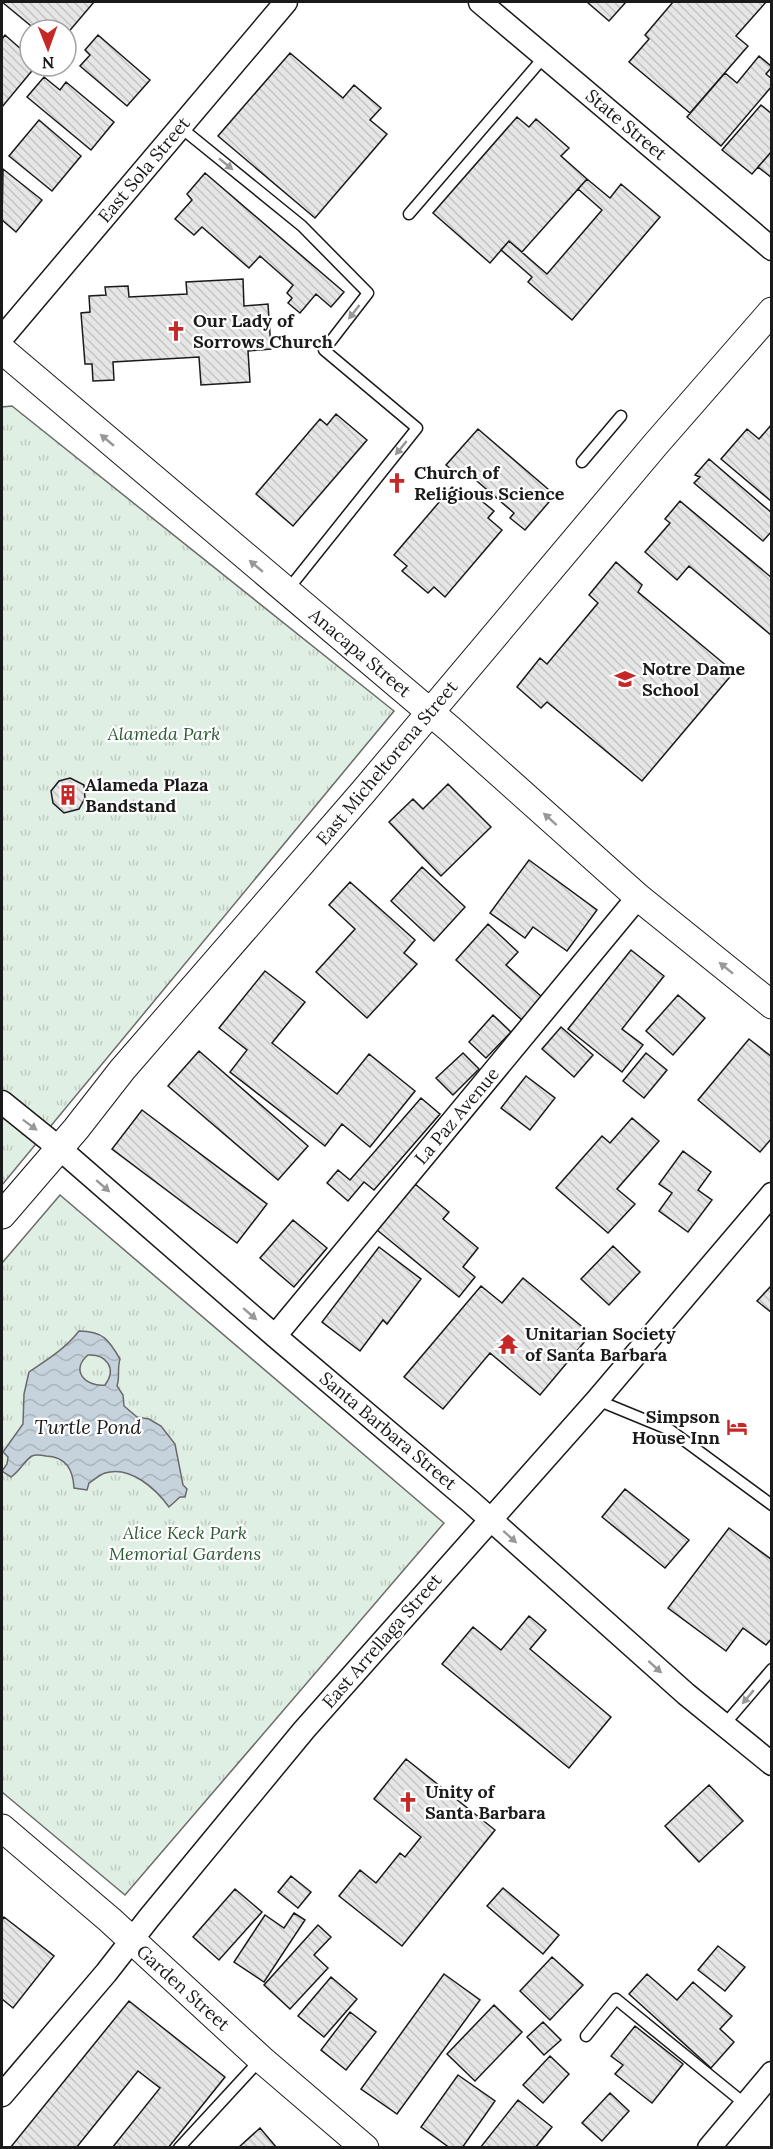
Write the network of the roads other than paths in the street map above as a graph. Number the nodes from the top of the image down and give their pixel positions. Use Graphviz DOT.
graph roads {
  1 [pos="286,2"];
  2 [pos="480,2"];
  3 [pos="544,57"];
  4 [pos="180,127"];
  5 [pos="410,214"];
  6 [pos="771,249"];
  7 [pos="771,311"];
  8 [pos="2,338"];
  9 [pos="2,350"];
  10 [pos="621,416"];
  11 [pos="582,462"];
  12 [pos="286,592"];
  13 [pos="429,712"];
  14 [pos="638,897"];
  15 [pos="771,1005"];
  16 [pos="2,1102"];
  17 [pos="59,1148"];
  18 [pos="771,1194"];
  19 [pos="2,1215"];
  20 [pos="275,1336"];
  21 [pos="597,1400"];
  22 [pos="771,1505"];
  23 [pos="490,1519"];
  24 [pos="771,1669"];
  25 [pos="724,1725"];
  26 [pos="771,1764"];
  27 [pos="2,1828"];
  28 [pos="131,1942"];
  29 [pos="586,2036"];
  30 [pos="261,2059"];
  31 [pos="771,2073"];
  32 [pos="2,2095"];
  33 [pos="746,2104"];
  34 [pos="178,2148"];
  35 [pos="365,2148"];
  36 [pos="709,2148"];
  1 -- 4 [label="street, East Sola Street"];
  2 -- 3 [label="street, State Street"];
  3 -- 5 [label="lane"];
  3 -- 6 [label="street, State Street"];
  4 -- 8 [label="street, East Sola Street"];
  4 -- 12 [label="lane, one-way"];
  7 -- 13 [label="street, East Micheltorena Street"];
  12 -- 9 [label="street, Anacapa Street, one-way"];
  10 -- 11 [label="lane"];
  12 -- 13 [label="street, Anacapa Street"];
  14 -- 13 [label="street, Anacapa Street, one-way"];
  13 -- 17 [label="street, East Micheltorena Street"];
  15 -- 14 [label="street, Anacapa Street, one-way"];
  14 -- 20 [label="street, La Paz Avenue"];
  16 -- 17 [label="street, Santa Barbara Street, one-way"];
  17 -- 19 [label="street, East Micheltorena Street"];
  17 -- 20 [label="street, Santa Barbara Street, one-way"];
  18 -- 21 [label="street, East Arrellaga Street"];
  20 -- 23 [label="street, Santa Barbara Street"];
  21 -- 22 [label="lane"];
  21 -- 23 [label="street, East Arrellaga Street"];
  23 -- 25 [label="street, Santa Barbara Street, one-way"];
  23 -- 28 [label="street, East Arrellaga Street"];
  24 -- 25 [label="lane, one-way"];
  25 -- 26 [label="street, Santa Barbara Street"];
  27 -- 28 [label="street, Garden Street"];
  28 -- 30 [label="street, Garden Street"];
  28 -- 32 [label="street, East Arrellaga Street"];
  29 -- 33 [label="lane"];
  30 -- 34 [label="lane"];
  30 -- 35 [label="street, Garden Street"];
  31 -- 33 [label="street"];
  33 -- 36 [label="street"];
}
